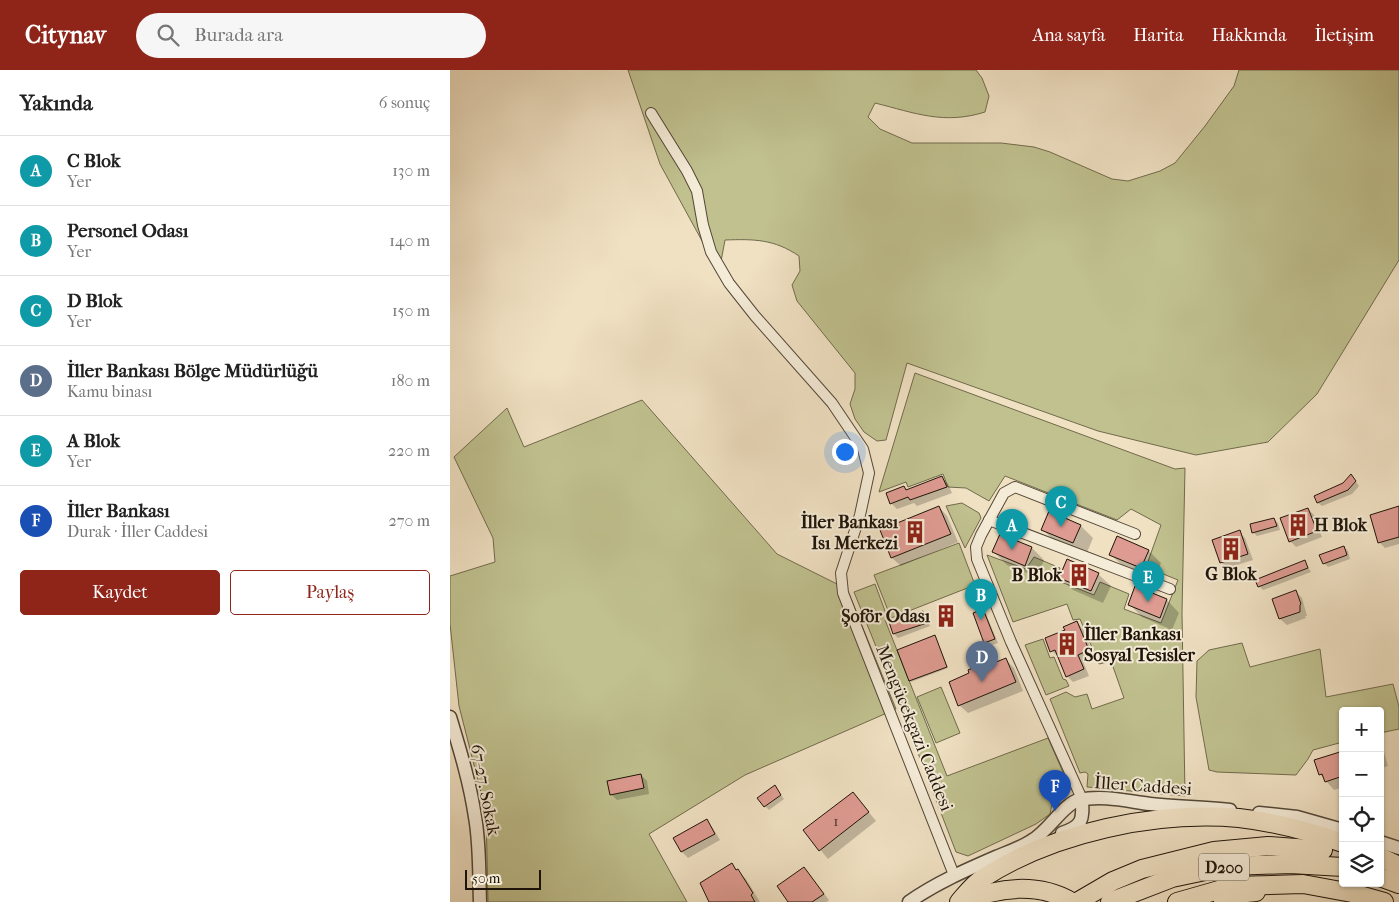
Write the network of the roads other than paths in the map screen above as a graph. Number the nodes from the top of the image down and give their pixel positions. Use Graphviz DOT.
graph roads {
  1 [pos="651,113"];
  2 [pos="989,520"];
  3 [pos="1135,534"];
  4 [pos="1170,589"];
  5 [pos="450,717"];
  6 [pos="1082,799"];
  7 [pos="1339,829"];
  8 [pos="1031,842"];
  9 [pos="1340,842"];
  10 [pos="1384,843"];
  11 [pos="1399,848"];
  12 [pos="1323,850"];
  13 [pos="1384,859"];
  14 [pos="1399,866"];
  15 [pos="1339,868"];
  16 [pos="954,875"];
  17 [pos="1384,878"];
  18 [pos="1399,884"];
  19 [pos="1324,888"];
  20 [pos="924,897"];
  21 [pos="1078,900"];
  22 [pos="480,902"];
  23 [pos="909,902"];
  24 [pos="959,902"];
  25 [pos="964,902"];
  26 [pos="1110,902"];
  27 [pos="1177,902"];
  28 [pos="1223,902"];
  29 [pos="1384,902"];
  1 -- 16 [label="street, Mengücekgazi Caddesi"];
  2 -- 3 [label="street"];
  2 -- 4 [label="street"];
  2 -- 6 [label="street"];
  5 -- 22 [label="street, 67-27. Sokak"];
  6 -- 7 [label="street, İller Caddesi"];
  6 -- 8 [label="street, İller Caddesi"];
  6 -- 8 [label="street"];
  8 -- 16 [label="street, İller Caddesi"];
  9 -- 24 [label="highway"];
  10 -- 11 [label="street"];
  12 -- 21 [label="highway"];
  13 -- 14 [label="highway"];
  15 -- 26 [label="highway, D200"];
  16 -- 20 [label="street, İller Caddesi"];
  17 -- 18 [label="highway"];
  19 -- 27 [label="highway, D200"];
  19 -- 28 [label="highway"];
  19 -- 29 [label="highway, D200"];
  20 -- 23 [label="street, İller Caddesi"];
  21 -- 25 [label="highway"];
}
